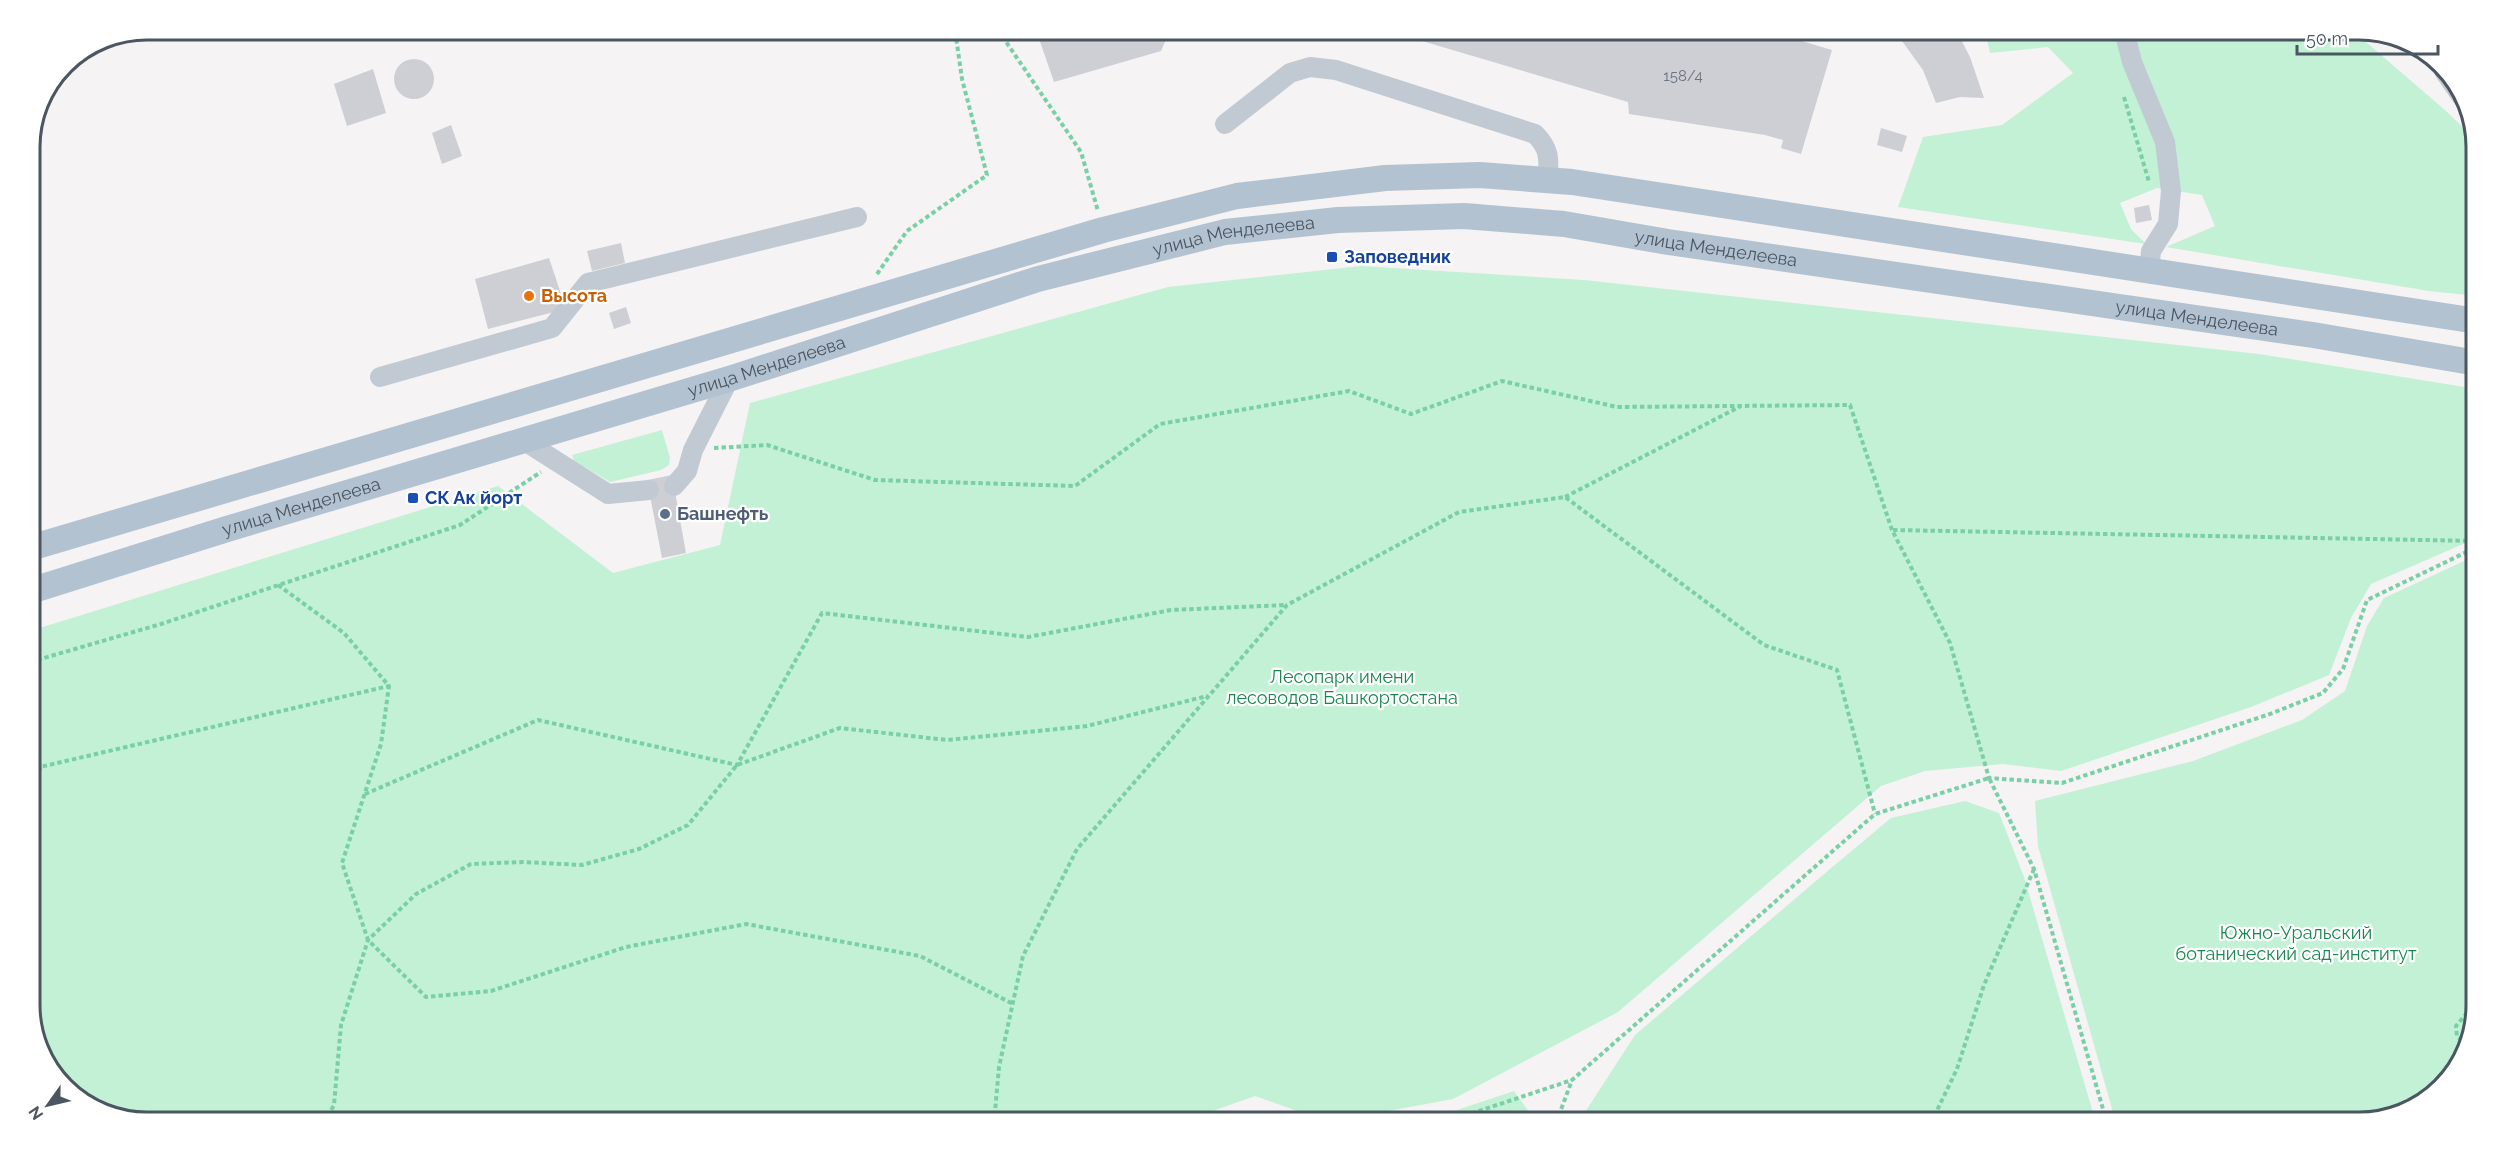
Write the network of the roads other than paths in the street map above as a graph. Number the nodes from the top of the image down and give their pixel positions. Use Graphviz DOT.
graph roads {
  1 [pos="2127,40"];
  2 [pos="1225,124"];
  3 [pos="1548,180"];
  4 [pos="857,217"];
  5 [pos="2149,270"];
  6 [pos="2466,319"];
  7 [pos="2466,361"];
  8 [pos="380,377"];
  9 [pos="729,379"];
  10 [pos="523,440"];
  11 [pos="674,486"];
  12 [pos="649,490"];
  13 [pos="41,545"];
  14 [pos="41,588"];
  1 -- 5 [label="street"];
  2 -- 3 [label="street"];
  3 -- 5 [label="main road, улица Менделеева"];
  3 -- 13 [label="main road, улица Менделеева"];
  4 -- 8 [label="street"];
  5 -- 6 [label="main road, улица Менделеева"];
  7 -- 9 [label="main road, улица Менделеева"];
  9 -- 10 [label="main road, улица Менделеева"];
  9 -- 11 [label="street"];
  10 -- 12 [label="street"];
  10 -- 14 [label="main road, улица Менделеева"];
}
